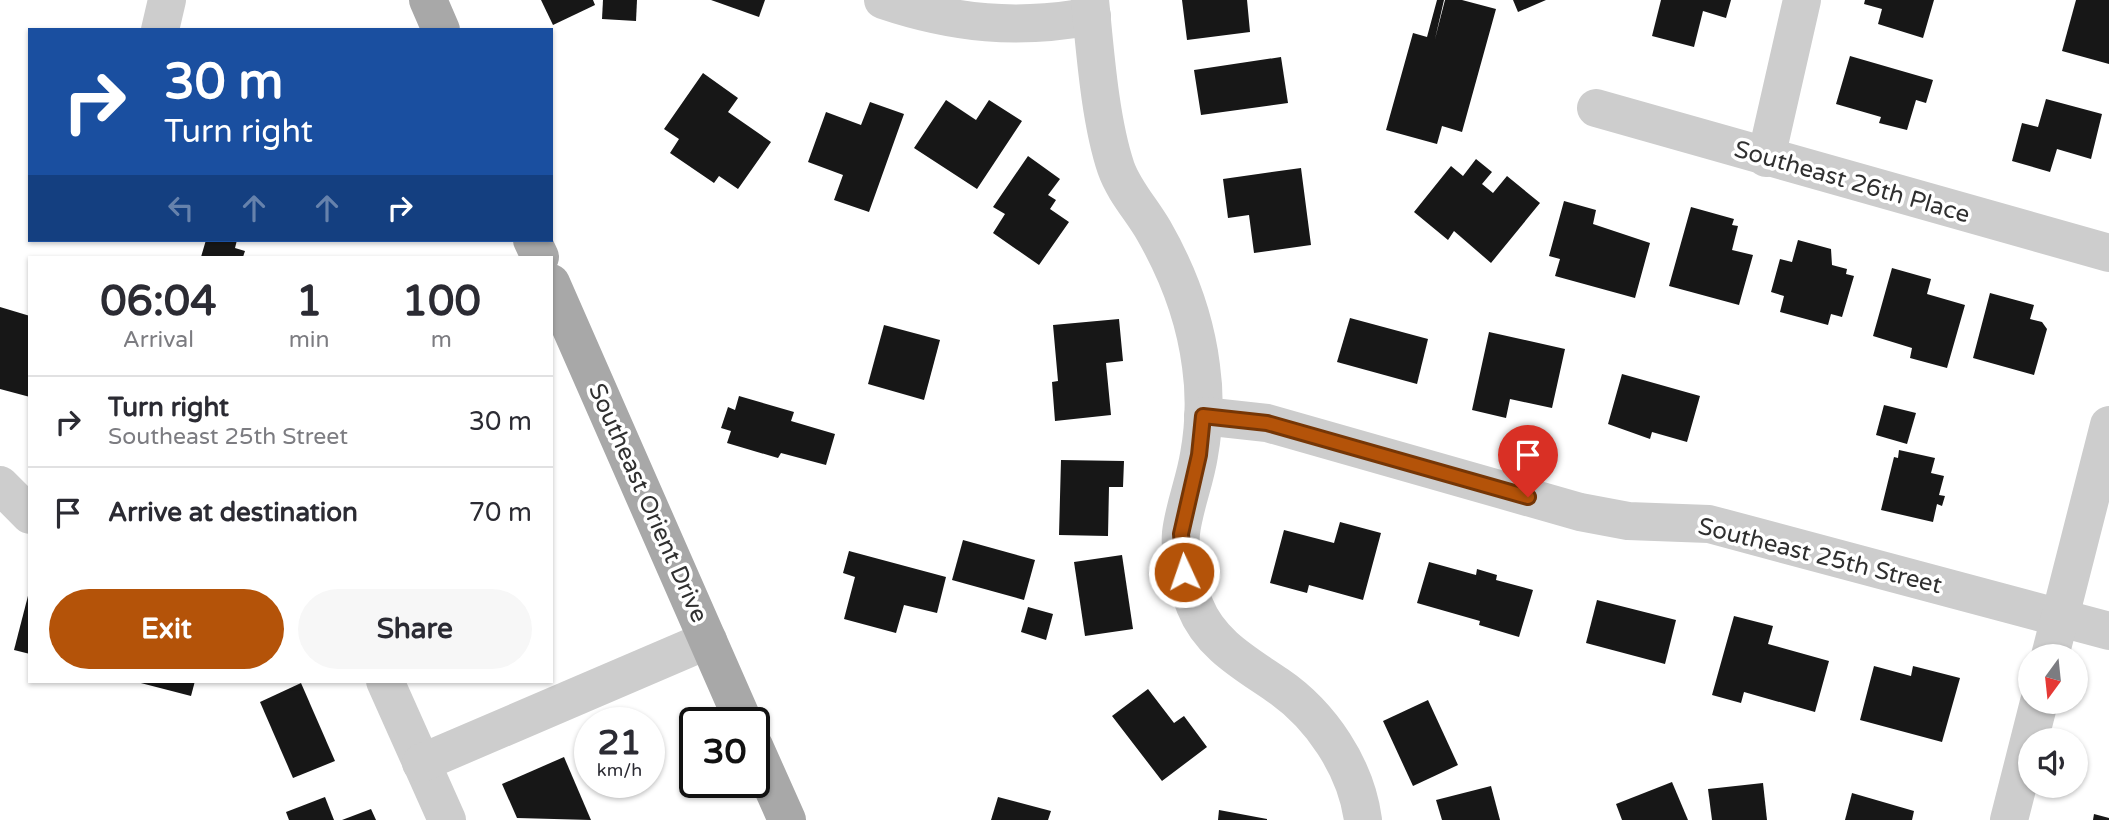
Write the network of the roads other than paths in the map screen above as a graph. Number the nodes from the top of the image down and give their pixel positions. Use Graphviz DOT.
graph roads {
  1 [pos="167,0"];
  2 [pos="428,0"];
  3 [pos="883,0"];
  4 [pos="1802,0"];
  5 [pos="1091,8"];
  6 [pos="160,28"];
  7 [pos="440,28"];
  8 [pos="1596,108"];
  9 [pos="1766,158"];
  10 [pos="2109,253"];
  11 [pos="553,288"];
  12 [pos="1203,416"];
  13 [pos="2109,425"];
  14 [pos="0,485"];
  15 [pos="28,513"];
  16 [pos="2060,619"];
  17 [pos="2109,631"];
  18 [pos="708,640"];
  19 [pos="2053,644"];
  20 [pos="386,683"];
  21 [pos="737,707"];
  22 [pos="2036,714"];
  23 [pos="421,763"];
  24 [pos="770,782"];
  25 [pos="447,820"];
  26 [pos="787,820"];
  27 [pos="1363,820"];
  28 [pos="2009,820"];
  1 -- 6 [label="street"];
  2 -- 7 [label="main road"];
  3 -- 5 [label="street"];
  4 -- 9 [label="street"];
  5 -- 12 [label="street"];
  8 -- 9 [label="street, Southeast 26th Place"];
  9 -- 10 [label="street, Southeast 26th Place"];
  11 -- 18 [label="main road, Southeast Orient Drive"];
  12 -- 16 [label="street, Southeast 25th Street"];
  12 -- 27 [label="street"];
  13 -- 16 [label="street"];
  14 -- 15 [label="street"];
  16 -- 17 [label="street, Southeast 25th Street"];
  16 -- 19 [label="street"];
  18 -- 21 [label="main road, Southeast Orient Drive"];
  18 -- 23 [label="street"];
  20 -- 23 [label="street"];
  22 -- 28 [label="street"];
  23 -- 25 [label="street"];
  24 -- 26 [label="main road"];
}
